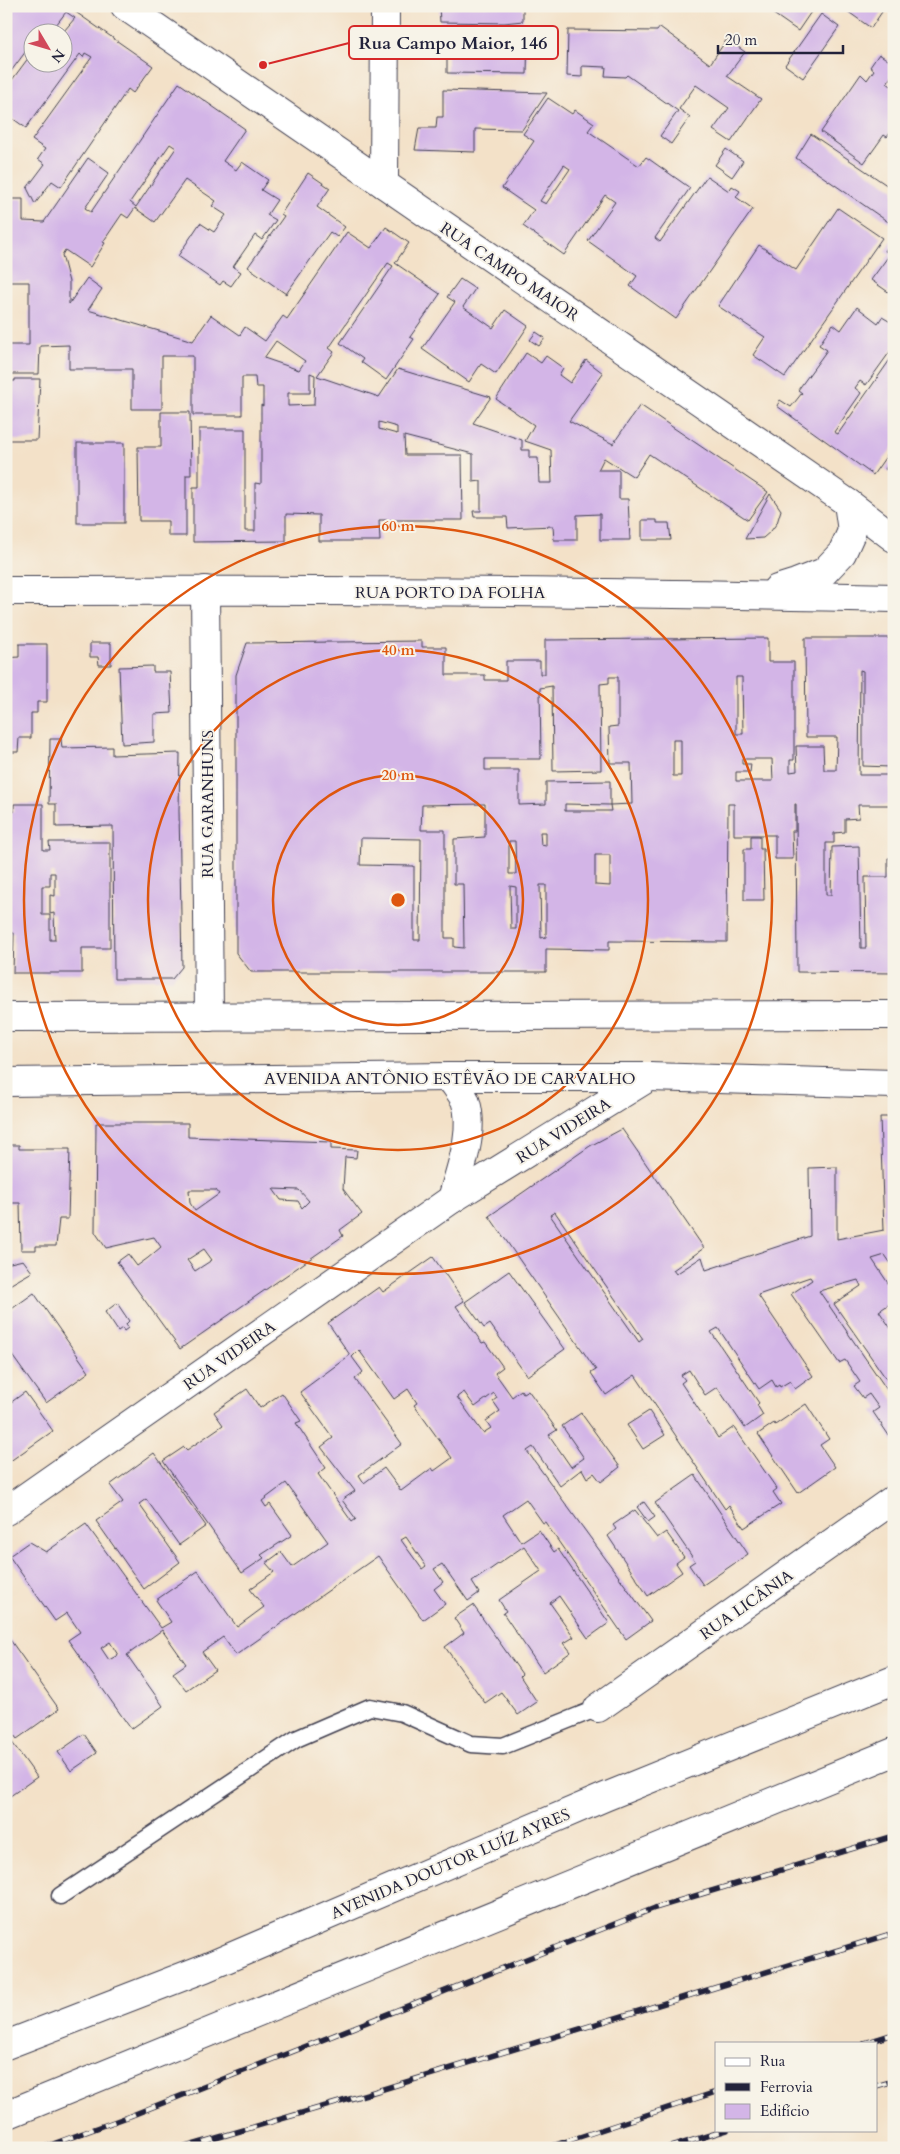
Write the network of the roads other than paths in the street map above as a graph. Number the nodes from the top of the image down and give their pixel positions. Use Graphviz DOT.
graph roads {
  1 [pos="125,6"];
  2 [pos="384,6"];
  3 [pos="384,184"];
  4 [pos="848,503"];
  5 [pos="894,538"];
  6 [pos="205,590"];
  7 [pos="6,591"];
  8 [pos="754,594"];
  9 [pos="894,598"];
  10 [pos="894,1015"];
  11 [pos="6,1017"];
  12 [pos="209,1017"];
  13 [pos="450,1077"];
  14 [pos="649,1077"];
  15 [pos="6,1082"];
  16 [pos="894,1084"];
  17 [pos="452,1199"];
  18 [pos="894,1499"];
  19 [pos="6,1511"];
  20 [pos="894,1680"];
  21 [pos="598,1708"];
  22 [pos="894,1752"];
  23 [pos="60,1896"];
  24 [pos="6,2045"];
  25 [pos="6,2115"];
  1 -- 3 [label="main road, RUA CAMPO MAIOR"];
  2 -- 3 [label="main road"];
  3 -- 4 [label="main road, RUA CAMPO MAIOR"];
  4 -- 5 [label="main road, RUA CAMPO MAIOR"];
  4 -- 8 [label="main road"];
  6 -- 7 [label="main road, RUA PORTO DA FOLHA"];
  6 -- 8 [label="main road, RUA PORTO DA FOLHA"];
  6 -- 12 [label="main road, RUA GARANHUNS"];
  8 -- 9 [label="main road, RUA PORTO DA FOLHA"];
  10 -- 12 [label="main road"];
  11 -- 12 [label="main road"];
  13 -- 14 [label="main road, AVENIDA ANTÔNIO ESTÊVÃO DE CARVALHO"];
  13 -- 15 [label="main road, AVENIDA ANTÔNIO ESTÊVÃO DE CARVALHO"];
  13 -- 17 [label="main road"];
  14 -- 16 [label="main road, AVENIDA ANTÔNIO ESTÊVÃO DE CARVALHO"];
  14 -- 17 [label="main road, RUA VIDEIRA"];
  17 -- 19 [label="main road, RUA VIDEIRA"];
  18 -- 21 [label="main road, RUA LICÂNIA"];
  20 -- 24 [label="main road, AVENIDA DOUTOR LUÍZ AYRES"];
  21 -- 23 [label="lane"];
  22 -- 25 [label="main road"];
}
